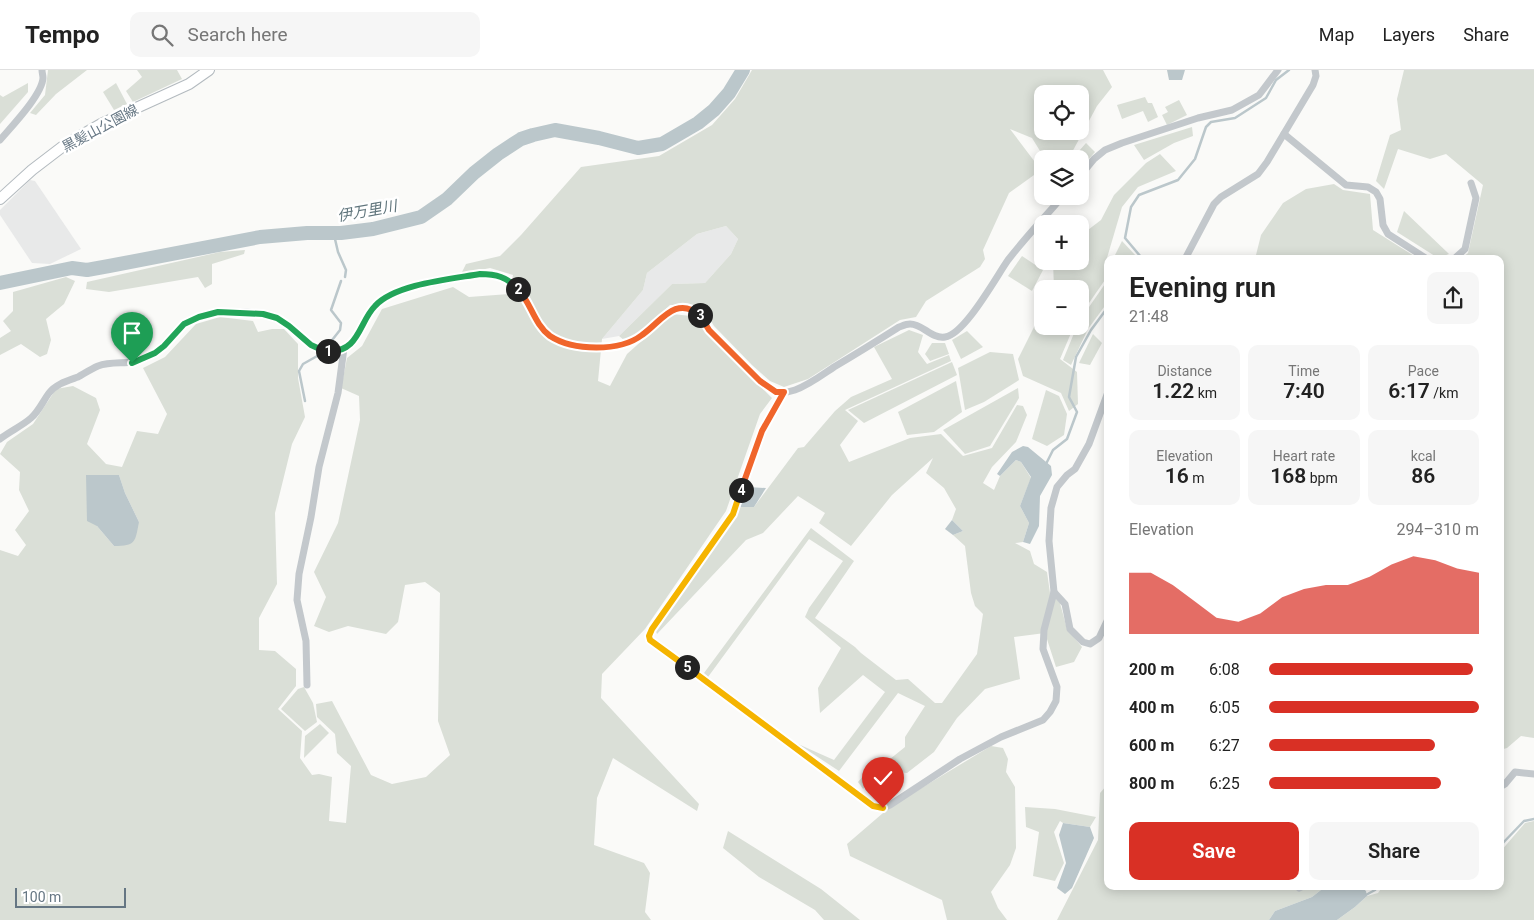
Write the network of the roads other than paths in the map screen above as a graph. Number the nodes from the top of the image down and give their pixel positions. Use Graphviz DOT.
graph roads {
  1 [pos="42,70"];
  2 [pos="209,70"];
  3 [pos="1278,70"];
  4 [pos="1315,70"];
  5 [pos="1284,134"];
  6 [pos="0,140"];
  7 [pos="1089,165"];
  8 [pos="1470,184"];
  9 [pos="1,195"];
  10 [pos="1056,205"];
  11 [pos="1187,255"];
  12 [pos="1421,255"];
  13 [pos="1458,255"];
  14 [pos="344,348"];
  15 [pos="784,392"];
  16 [pos="1104,403"];
  17 [pos="0,439"];
  18 [pos="1054,592"];
  19 [pos="1104,628"];
  20 [pos="307,685"];
  21 [pos="1534,774"];
  22 [pos="1504,785"];
  1 -- 6 [label="street"];
  2 -- 9 [label="main road, 黒髪山公園線"];
  3 -- 7 [label="street"];
  4 -- 5 [label="street"];
  5 -- 11 [label="street"];
  5 -- 12 [label="street"];
  8 -- 13 [label="street"];
  10 -- 15 [label="street"];
  14 -- 15 [label="street"];
  14 -- 17 [label="street"];
  14 -- 20 [label="street"];
  15 -- 18 [label="street"];
  16 -- 18 [label="street"];
  18 -- 19 [label="street"];
  21 -- 22 [label="street"];
}
